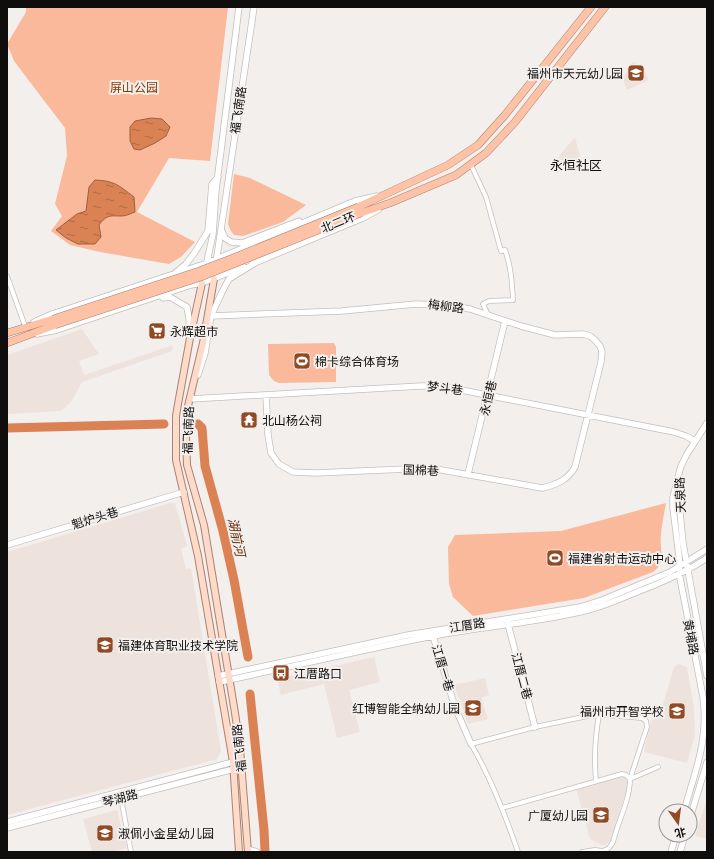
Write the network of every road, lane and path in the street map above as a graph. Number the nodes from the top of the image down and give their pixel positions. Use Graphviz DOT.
graph roads {
  1 [pos="239,7"];
  2 [pos="254,7"];
  3 [pos="591,7"];
  4 [pos="606,7"];
  5 [pos="471,165"];
  6 [pos="218,176"];
  7 [pos="383,194"];
  8 [pos="390,203"];
  9 [pos="359,210"];
  10 [pos="307,222"];
  11 [pos="221,228"];
  12 [pos="273,236"];
  13 [pos="281,252"];
  14 [pos="216,260"];
  15 [pos="255,263"];
  16 [pos="207,264"];
  17 [pos="172,275"];
  18 [pos="7,276"];
  19 [pos="214,279"];
  20 [pos="147,283"];
  21 [pos="202,283"];
  22 [pos="152,298"];
  23 [pos="125,307"];
  24 [pos="488,315"];
  25 [pos="211,316"];
  26 [pos="505,321"];
  27 [pos="54,322"];
  28 [pos="25,326"];
  29 [pos="15,330"];
  30 [pos="7,333"];
  31 [pos="27,337"];
  32 [pos="190,338"];
  33 [pos="7,343"];
  34 [pos="266,395"];
  35 [pos="488,395"];
  36 [pos="190,399"];
  37 [pos="588,416"];
  38 [pos="707,423"];
  39 [pos="695,441"];
  40 [pos="468,474"];
  41 [pos="677,481"];
  42 [pos="184,492"];
  43 [pos="7,544"];
  44 [pos="707,549"];
  45 [pos="684,552"];
  46 [pos="707,558"];
  47 [pos="686,563"];
  48 [pos="680,567"];
  49 [pos="688,570"];
  50 [pos="680,574"];
  51 [pos="508,624"];
  52 [pos="433,636"];
  53 [pos="705,654"];
  54 [pos="707,676"];
  55 [pos="229,677"];
  56 [pos="219,679"];
  57 [pos="599,715"];
  58 [pos="535,727"];
  59 [pos="471,744"];
  60 [pos="707,762"];
  61 [pos="233,766"];
  62 [pos="658,767"];
  63 [pos="630,779"];
  64 [pos="596,782"];
  65 [pos="121,798"];
  66 [pos="686,803"];
  67 [pos="695,803"];
  68 [pos="502,808"];
  69 [pos="7,822"];
  70 [pos="7,828"];
  71 [pos="248,851"];
  72 [pos="131,852"];
  73 [pos="239,852"];
  74 [pos="257,852"];
  75 [pos="518,852"];
  76 [pos="582,852"];
  1 -- 6 [label="main road, 福飞南路"];
  2 -- 11 [label="main road, 福飞南路"];
  3 -- 7 [label="highway, 北二环"];
  4 -- 5 [label="highway, 北二环"];
  5 -- 8 [label="highway, 北二环"];
  5 -- 24 [label="street"];
  6 -- 16 [label="main road, 福飞南路"];
  6 -- 17 [label="main road"];
  7 -- 9 [label="highway, 北二环"];
  7 -- 10 [label="main road"];
  8 -- 9 [label="highway, 北二环"];
  8 -- 13 [label="main road"];
  9 -- 27 [label="highway, 北二环, bridge"];
  10 -- 11 [label="main road"];
  10 -- 12 [label="main road"];
  11 -- 14 [label="main road, 福飞南路"];
  12 -- 13 [label="main road"];
  12 -- 14 [label="main road"];
  13 -- 15 [label="main road"];
  14 -- 16 [label="main road"];
  14 -- 19 [label="main road, 福飞南路"];
  15 -- 21 [label="main road"];
  15 -- 25 [label="main road"];
  16 -- 17 [label="main road"];
  16 -- 21 [label="main road, 福飞南路"];
  17 -- 20 [label="main road"];
  18 -- 28 [label="street"];
  19 -- 36 [label="main road, 福飞南路"];
  20 -- 22 [label="main road"];
  20 -- 28 [label="main road"];
  21 -- 22 [label="main road"];
  21 -- 32 [label="main road, 福飞南路"];
  22 -- 23 [label="main road"];
  23 -- 31 [label="main road"];
  23 -- 32 [label="main road"];
  24 -- 25 [label="main road, 梅柳路"];
  24 -- 26 [label="main road, 梅柳路"];
  25 -- 36 [label="main road"];
  26 -- 35 [label="main road, 永恒巷"];
  26 -- 37 [label="main road, 梅柳路"];
  27 -- 29 [label="highway, 北二环"];
  27 -- 31 [label="highway, 北二环"];
  28 -- 29 [label="main road"];
  29 -- 30 [label="highway, 北二环"];
  31 -- 33 [label="highway, 北二环"];
  32 -- 42 [label="main road, 福飞南路"];
  34 -- 35 [label="main road, 梦斗巷"];
  34 -- 36 [label="main road, 梦斗巷"];
  34 -- 40 [label="main road, 国棉巷"];
  35 -- 37 [label="main road, 梦斗巷"];
  35 -- 40 [label="main road, 永恒巷"];
  36 -- 55 [label="main road, 福飞南路"];
  37 -- 39 [label="main road, 梦斗巷"];
  37 -- 40 [label="main road, 国棉巷"];
  38 -- 39 [label="main road, 天泉路"];
  39 -- 41 [label="main road, 天泉路"];
  41 -- 45 [label="main road, 天泉路"];
  41 -- 48 [label="main road, 黄埔路"];
  42 -- 43 [label="main road, 魁炉头巷"];
  42 -- 56 [label="main road, 福飞南路"];
  44 -- 47 [label="main road, 江厝路"];
  45 -- 47 [label="main road, 黄埔路"];
  46 -- 49 [label="main road, 江厝路"];
  47 -- 48 [label="main road, 江厝路"];
  47 -- 49 [label="main road, 黄埔路"];
  48 -- 50 [label="main road, 黄埔路"];
  48 -- 55 [label="main road, 江厝路"];
  49 -- 50 [label="main road, 江厝路"];
  49 -- 53 [label="main road, 黄埔路"];
  50 -- 51 [label="main road, 江厝路"];
  50 -- 66 [label="main road, 黄埔路"];
  51 -- 52 [label="main road, 江厝路"];
  51 -- 58 [label="main road, 江厝二巷"];
  52 -- 55 [label="main road, 江厝路"];
  52 -- 59 [label="main road, 江厝一巷"];
  53 -- 54 [label="main road, 黄埔路"];
  55 -- 56 [label="main road, 江厝路"];
  55 -- 71 [label="main road, 福飞南路"];
  56 -- 61 [label="main road, 福飞南路"];
  57 -- 58 [label="street"];
  57 -- 63 [label="street"];
  57 -- 64 [label="street"];
  58 -- 59 [label="street"];
  59 -- 68 [label="street"];
  60 -- 67 [label="main road"];
  61 -- 65 [label="main road, 琴湖路"];
  61 -- 69 [label="main road"];
  61 -- 73 [label="main road, 福飞南路"];
  62 -- 63 [label="street"];
  63 -- 64 [label="street"];
  63 -- 76 [label="street"];
  64 -- 68 [label="street"];
  65 -- 70 [label="main road, 琴湖路"];
  65 -- 72 [label="street"];
  68 -- 75 [label="street"];
  71 -- 74 [label="main road"];
}
